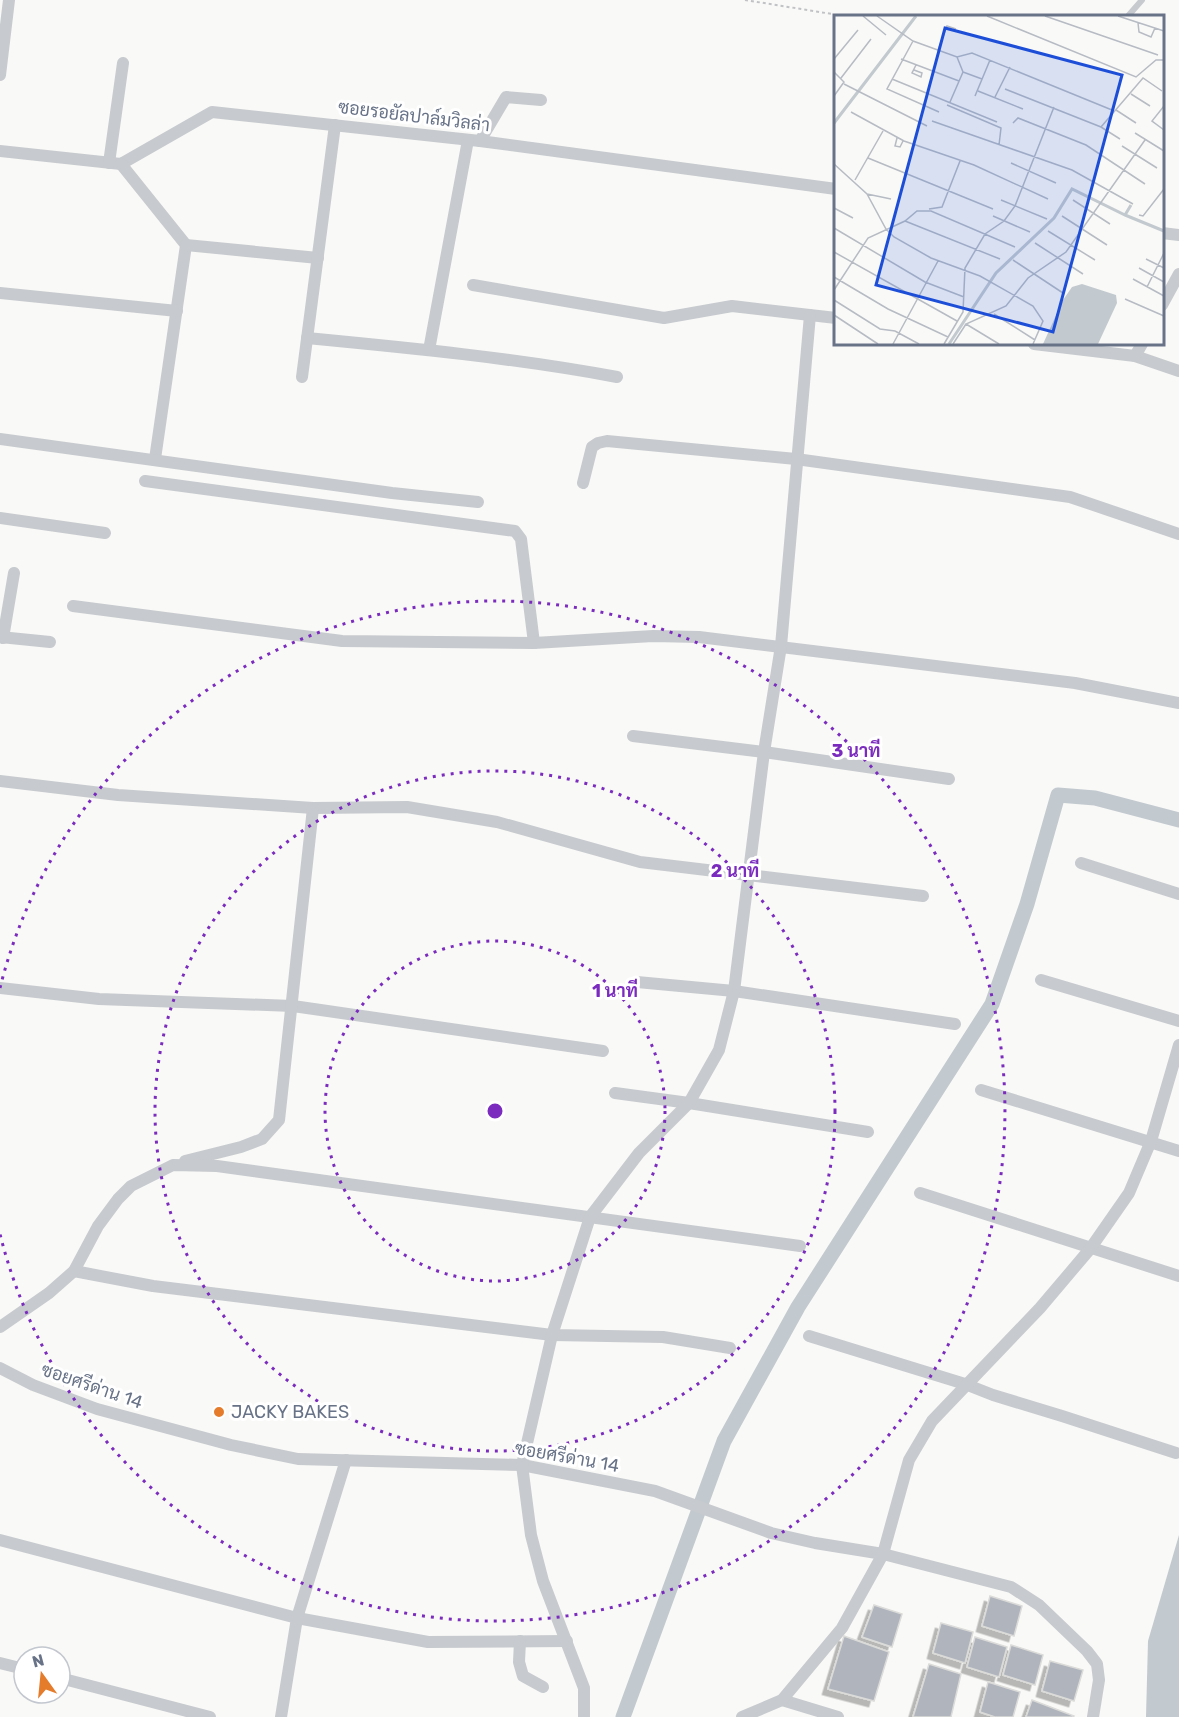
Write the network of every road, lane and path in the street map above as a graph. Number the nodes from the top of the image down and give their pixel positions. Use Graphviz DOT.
graph roads {
  1 [pos="9,0"];
  2 [pos="745,0"];
  3 [pos="1142,0"];
  4 [pos="832,14"];
  5 [pos="1129,15"];
  6 [pos="123,63"];
  7 [pos="0,75"];
  8 [pos="541,100"];
  9 [pos="335,125"];
  10 [pos="474,140"];
  11 [pos="0,152"];
  12 [pos="115,164"];
  13 [pos="834,189"];
  14 [pos="1164,233"];
  15 [pos="1179,235"];
  16 [pos="186,245"];
  17 [pos="318,258"];
  18 [pos="1179,274"];
  19 [pos="473,285"];
  20 [pos="0,293"];
  21 [pos="1164,302"];
  22 [pos="177,311"];
  23 [pos="810,315"];
  24 [pos="834,318"];
  25 [pos="307,338"];
  26 [pos="1042,345"];
  27 [pos="1142,345"];
  28 [pos="429,350"];
  29 [pos="1136,356"];
  30 [pos="1179,371"];
  31 [pos="302,377"];
  32 [pos="617,377"];
  33 [pos="0,439"];
  34 [pos="155,459"];
  35 [pos="796,459"];
  36 [pos="145,481"];
  37 [pos="583,483"];
  38 [pos="478,502"];
  39 [pos="0,518"];
  40 [pos="105,533"];
  41 [pos="1179,534"];
  42 [pos="14,573"];
  43 [pos="73,606"];
  44 [pos="1,638"];
  45 [pos="50,642"];
  46 [pos="534,643"];
  47 [pos="780,646"];
  48 [pos="1179,703"];
  49 [pos="633,736"];
  50 [pos="764,752"];
  51 [pos="949,779"];
  52 [pos="0,781"];
  53 [pos="313,808"];
  54 [pos="1081,863"];
  55 [pos="748,876"];
  56 [pos="1179,894"];
  57 [pos="923,896"];
  58 [pos="1041,981"];
  59 [pos="638,982"];
  60 [pos="0,988"];
  61 [pos="734,991"];
  62 [pos="293,1006"];
  63 [pos="1179,1021"];
  64 [pos="955,1024"];
  65 [pos="1179,1045"];
  66 [pos="603,1051"];
  67 [pos="981,1090"];
  68 [pos="615,1093"];
  69 [pos="689,1103"];
  70 [pos="868,1132"];
  71 [pos="1151,1142"];
  72 [pos="1179,1151"];
  73 [pos="173,1165"];
  74 [pos="920,1193"];
  75 [pos="590,1217"];
  76 [pos="800,1246"];
  77 [pos="1090,1249"];
  78 [pos="74,1271"];
  79 [pos="1179,1276"];
  80 [pos="0,1327"];
  81 [pos="552,1335"];
  82 [pos="808,1336"];
  83 [pos="730,1348"];
  84 [pos="0,1368"];
  85 [pos="965,1384"];
  86 [pos="1176,1453"];
  87 [pos="346,1460"];
  88 [pos="522,1465"];
  89 [pos="0,1540"];
  90 [pos="883,1554"];
  91 [pos="297,1618"];
  92 [pos="520,1641"];
  93 [pos="567,1641"];
  94 [pos="72,1681"];
  95 [pos="543,1687"];
  96 [pos="782,1700"];
  97 [pos="210,1717"];
  98 [pos="281,1717"];
  99 [pos="584,1717"];
  100 [pos="742,1717"];
  101 [pos="838,1717"];
  102 [pos="1093,1717"];
  1 -- 7 [label="street"];
  2 -- 4 [label="path"];
  3 -- 5 [label="lane"];
  6 -- 12 [label="street"];
  8 -- 10 [label="street"];
  9 -- 10 [label="street, ซอยรอยัลปาล์มวิลล่า"];
  9 -- 12 [label="street, ซอยรอยัลปาล์มวิลล่า"];
  9 -- 17 [label="street"];
  10 -- 13 [label="street, ซอยรอยัลปาล์มวิลล่า"];
  10 -- 28 [label="street"];
  11 -- 12 [label="street"];
  12 -- 16 [label="street"];
  14 -- 15 [label="street"];
  16 -- 17 [label="street"];
  16 -- 22 [label="street"];
  17 -- 25 [label="street"];
  18 -- 21 [label="street"];
  19 -- 23 [label="street"];
  20 -- 22 [label="street"];
  22 -- 34 [label="street"];
  23 -- 24 [label="street"];
  23 -- 35 [label="street"];
  25 -- 28 [label="street"];
  25 -- 31 [label="street"];
  26 -- 29 [label="street"];
  27 -- 29 [label="street"];
  28 -- 32 [label="street"];
  29 -- 30 [label="street"];
  33 -- 34 [label="street"];
  34 -- 38 [label="street"];
  35 -- 37 [label="street"];
  35 -- 41 [label="street"];
  35 -- 47 [label="street"];
  36 -- 46 [label="street"];
  39 -- 40 [label="street"];
  42 -- 44 [label="street"];
  43 -- 46 [label="street"];
  44 -- 45 [label="street"];
  46 -- 47 [label="street"];
  47 -- 48 [label="street"];
  47 -- 50 [label="street"];
  49 -- 50 [label="street"];
  50 -- 51 [label="street"];
  50 -- 55 [label="street"];
  52 -- 53 [label="street"];
  53 -- 55 [label="street"];
  53 -- 62 [label="street"];
  54 -- 56 [label="street"];
  55 -- 57 [label="street"];
  55 -- 61 [label="street"];
  58 -- 63 [label="street"];
  59 -- 61 [label="street"];
  60 -- 62 [label="street"];
  61 -- 64 [label="street"];
  61 -- 69 [label="street"];
  62 -- 66 [label="street"];
  62 -- 73 [label="street"];
  65 -- 71 [label="street"];
  67 -- 71 [label="street"];
  68 -- 69 [label="street"];
  69 -- 70 [label="street"];
  69 -- 75 [label="street"];
  71 -- 72 [label="street"];
  71 -- 77 [label="street"];
  73 -- 75 [label="street"];
  73 -- 78 [label="street"];
  74 -- 77 [label="street"];
  75 -- 76 [label="street"];
  75 -- 81 [label="street"];
  77 -- 79 [label="street"];
  77 -- 85 [label="street"];
  78 -- 80 [label="street"];
  78 -- 81 [label="street"];
  81 -- 83 [label="street"];
  81 -- 88 [label="street"];
  82 -- 85 [label="street"];
  84 -- 87 [label="street, ซอยศรีด่าน 14"];
  85 -- 86 [label="street"];
  85 -- 90 [label="street"];
  87 -- 88 [label="street, ซอยศรีด่าน 14"];
  87 -- 91 [label="street"];
  88 -- 90 [label="street, ซอยศรีด่าน 14"];
  88 -- 93 [label="street"];
  89 -- 91 [label="street"];
  90 -- 96 [label="street"];
  90 -- 102 [label="street, ซอยศรีด่าน 14"];
  91 -- 92 [label="street"];
  91 -- 98 [label="street"];
  92 -- 93 [label="street"];
  92 -- 95 [label="street"];
  93 -- 99 [label="street"];
  94 -- 97 [label="street"];
  96 -- 100 [label="street"];
  96 -- 101 [label="street"];
}
